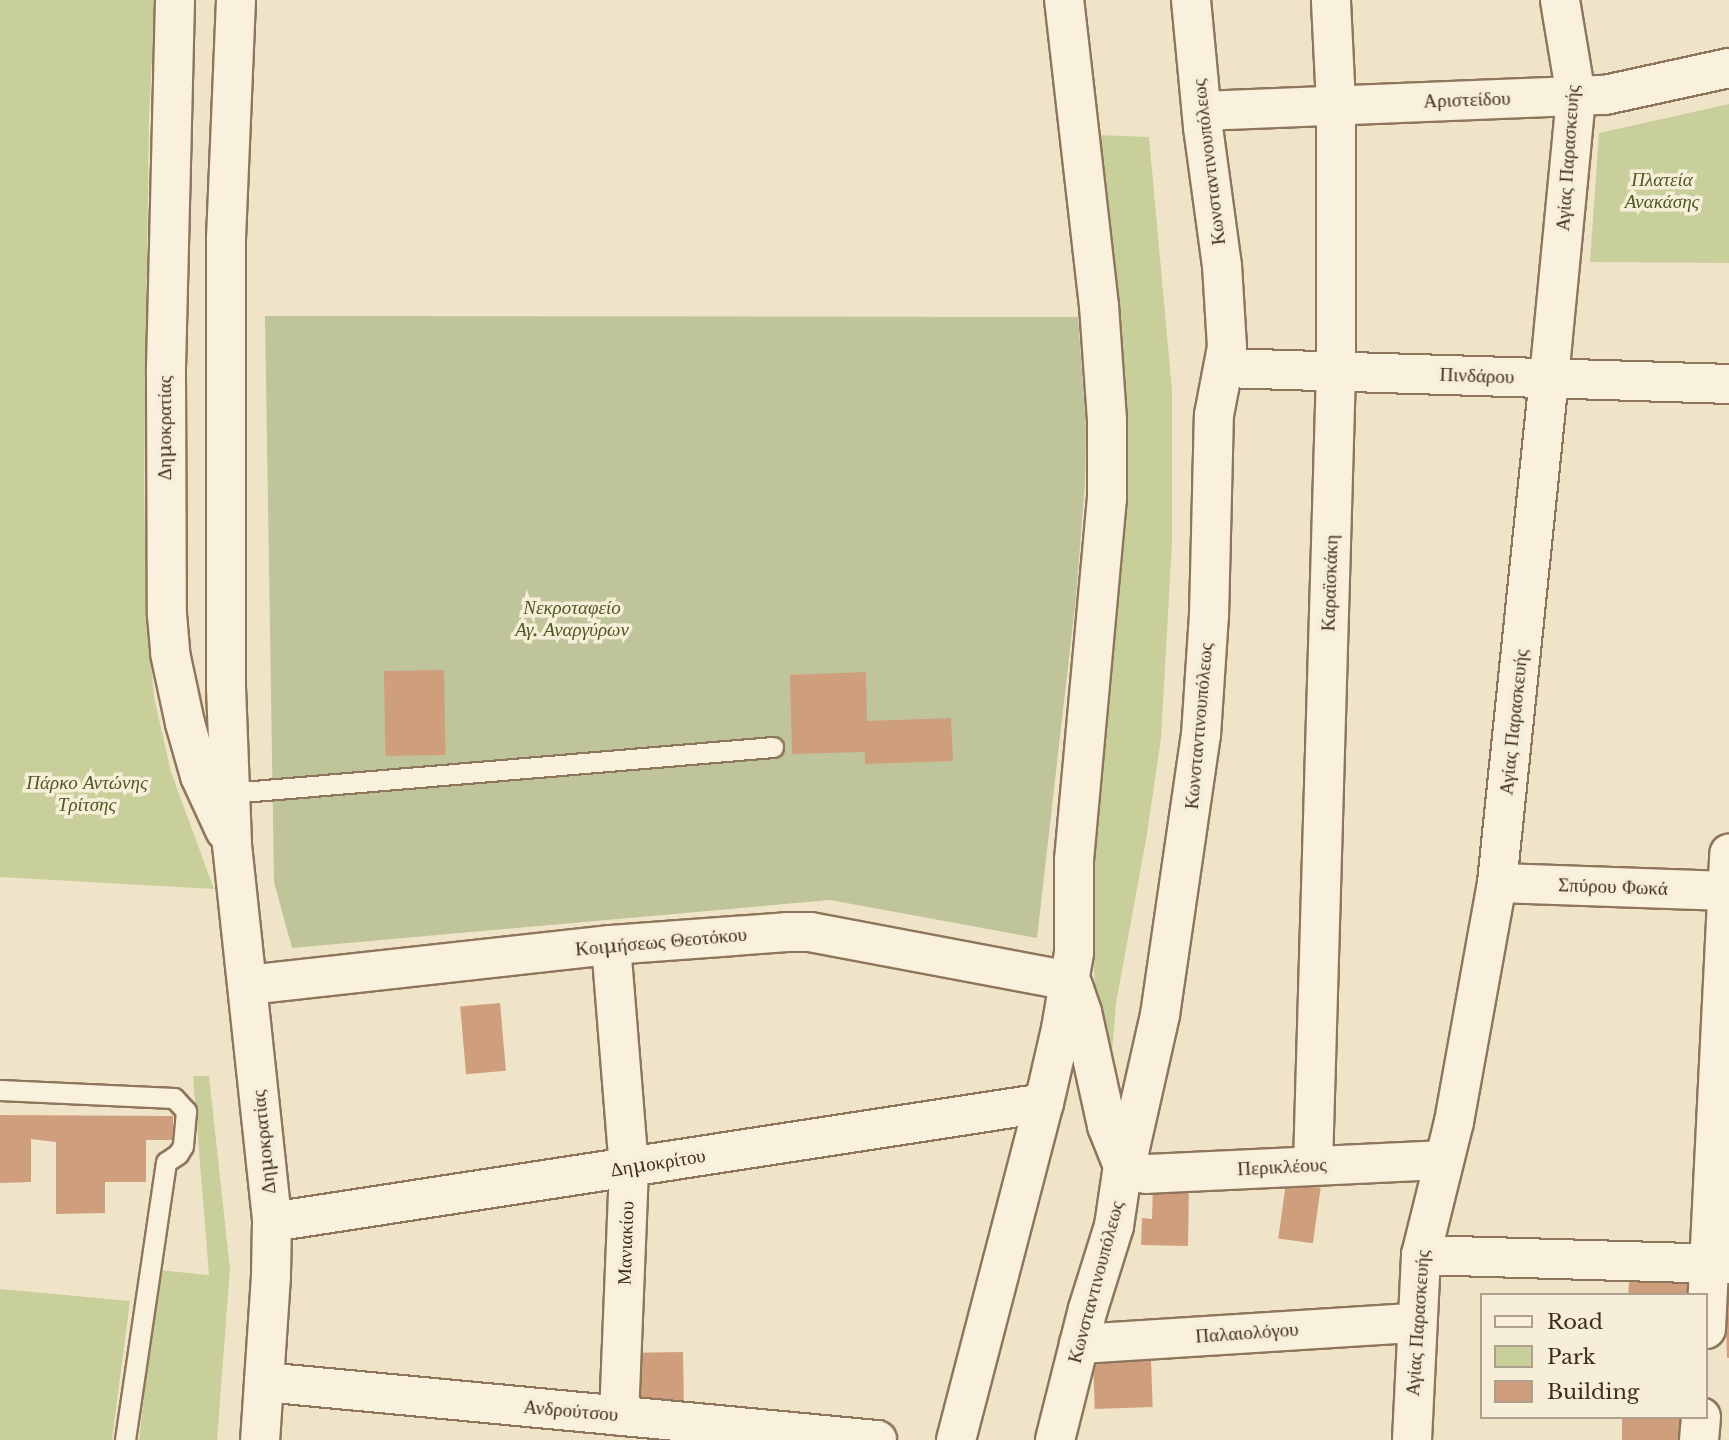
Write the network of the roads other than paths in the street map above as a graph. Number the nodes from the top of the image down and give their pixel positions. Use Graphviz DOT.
graph roads {
  1 [pos="175,0"];
  2 [pos="236,0"];
  3 [pos="1064,0"];
  4 [pos="1191,0"];
  5 [pos="1331,0"];
  6 [pos="1560,0"];
  7 [pos="1729,68"];
  8 [pos="1576,96"];
  9 [pos="1336,104"];
  10 [pos="1202,111"];
  11 [pos="1224,368"];
  12 [pos="1336,372"];
  13 [pos="1549,378"];
  14 [pos="1729,384"];
  15 [pos="773,747"];
  16 [pos="230,793"];
  17 [pos="232,845"];
  18 [pos="1729,853"];
  19 [pos="1497,883"];
  20 [pos="1728,891"];
  21 [pos="611,945"];
  22 [pos="1070,981"];
  23 [pos="248,985"];
  24 [pos="0,1090"];
  25 [pos="1044,1103"];
  26 [pos="1443,1160"];
  27 [pos="1313,1165"];
  28 [pos="1123,1166"];
  29 [pos="629,1168"];
  30 [pos="272,1222"];
  31 [pos="1421,1255"];
  32 [pos="1720,1264"];
  33 [pos="1708,1320"];
  34 [pos="1416,1323"];
  35 [pos="1079,1344"];
  36 [pos="264,1382"];
  37 [pos="1701,1419"];
  38 [pos="599,1423"];
  39 [pos="125,1440"];
  40 [pos="260,1440"];
  41 [pos="877,1440"];
  42 [pos="956,1440"];
  43 [pos="1055,1440"];
  44 [pos="1412,1440"];
  45 [pos="1699,1440"];
  1 -- 17 [label="street, Δημοκρατίας"];
  2 -- 16 [label="street, Δημοκρατίας"];
  3 -- 22 [label="street"];
  4 -- 10 [label="street, Κωνσταντινουπόλεως"];
  5 -- 9 [label="street, Καραϊσκάκη"];
  6 -- 8 [label="street, Αγίας Παρασκευής"];
  7 -- 8 [label="street, Αριστείδου"];
  8 -- 9 [label="street, Αριστείδου"];
  8 -- 13 [label="street, Αγίας Παρασκευής"];
  9 -- 10 [label="street, Αριστείδου"];
  9 -- 12 [label="street, Καραϊσκάκη"];
  10 -- 11 [label="street, Κωνσταντινουπόλεως"];
  11 -- 12 [label="street, Πινδάρου"];
  11 -- 28 [label="street, Κωνσταντινουπόλεως"];
  12 -- 13 [label="street, Πινδάρου"];
  12 -- 27 [label="street, Καραϊσκάκη"];
  13 -- 14 [label="street, Πινδάρου"];
  13 -- 19 [label="street, Αγίας Παρασκευής"];
  15 -- 16 [label="lane"];
  16 -- 17 [label="street, Δημοκρατίας"];
  17 -- 23 [label="street, Δημοκρατίας"];
  18 -- 20 [label="street"];
  19 -- 20 [label="street, Σπύρου Φωκά"];
  19 -- 26 [label="street, Αγίας Παρασκευής"];
  20 -- 32 [label="street"];
  21 -- 22 [label="street, Κοιμήσεως Θεοτόκου"];
  21 -- 23 [label="street, Κοιμήσεως Θεοτόκου"];
  21 -- 29 [label="street, Μανιακίου"];
  22 -- 25 [label="street"];
  22 -- 28 [label="street"];
  23 -- 30 [label="street, Δημοκρατίας"];
  24 -- 39 [label="lane"];
  25 -- 29 [label="street, Δημοκρίτου"];
  25 -- 42 [label="street"];
  26 -- 27 [label="street, Περικλέους"];
  26 -- 31 [label="street, Αγίας Παρασκευής"];
  27 -- 28 [label="street, Περικλέους"];
  28 -- 35 [label="street, Κωνσταντινουπόλεως"];
  29 -- 30 [label="street, Δημοκρίτου"];
  29 -- 38 [label="street, Μανιακίου"];
  30 -- 36 [label="street, Δημοκρατίας"];
  31 -- 32 [label="street"];
  31 -- 34 [label="street, Αγίας Παρασκευής"];
  32 -- 33 [label="street"];
  34 -- 35 [label="street, Παλαιολόγου"];
  34 -- 44 [label="street, Αγίας Παρασκευής"];
  35 -- 43 [label="street, Κωνσταντινουπόλεως"];
  36 -- 38 [label="street, Ανδρούτσου"];
  36 -- 40 [label="street, Δημοκρατίας"];
  37 -- 45 [label="street"];
  38 -- 41 [label="street, Ανδρούτσου"];
}
